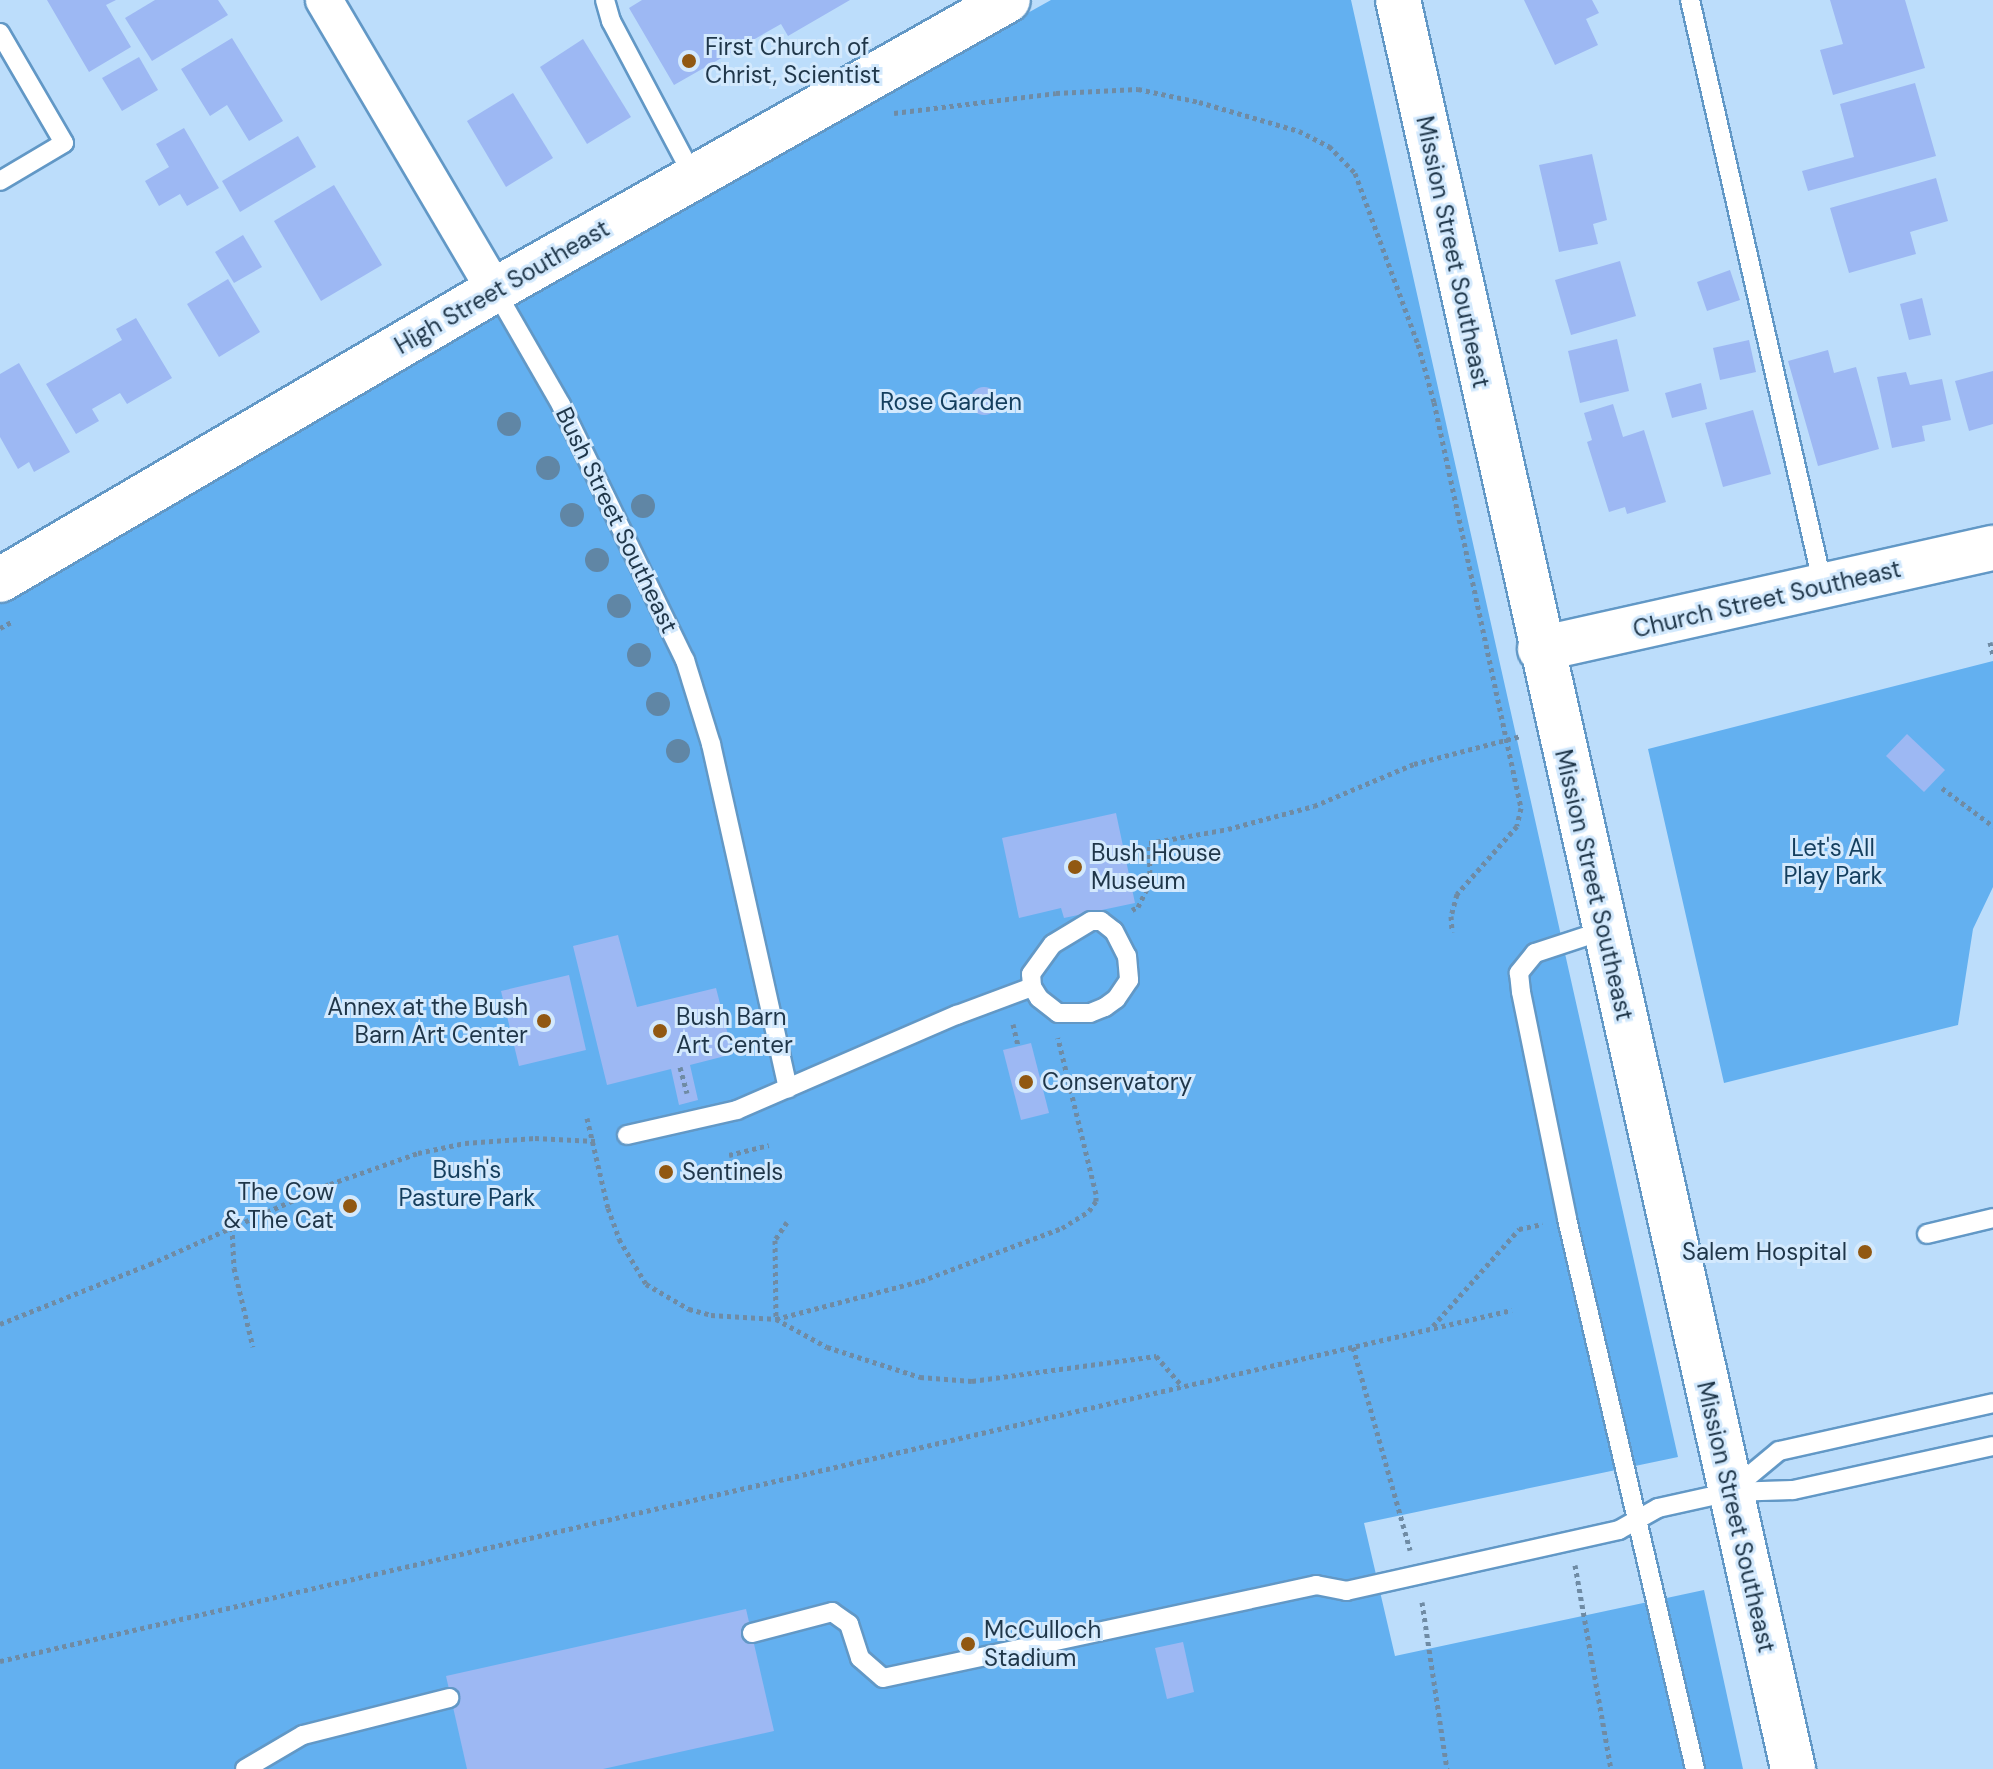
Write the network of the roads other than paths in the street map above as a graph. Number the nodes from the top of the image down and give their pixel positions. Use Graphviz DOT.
graph roads {
  1 [pos="324,0"];
  2 [pos="605,0"];
  3 [pos="1008,0"];
  4 [pos="1398,0"];
  5 [pos="1690,0"];
  6 [pos="0,33"];
  7 [pos="694,178"];
  8 [pos="0,181"];
  9 [pos="495,290"];
  10 [pos="1993,548"];
  11 [pos="0,580"];
  12 [pos="1823,586"];
  13 [pos="1540,649"];
  14 [pos="1605,930"];
  15 [pos="1032,987"];
  16 [pos="788,1088"];
  17 [pos="627,1135"];
  18 [pos="1993,1218"];
  19 [pos="1927,1234"];
  20 [pos="1993,1403"];
  21 [pos="1993,1446"];
  22 [pos="1730,1492"];
  23 [pos="1639,1519"];
  24 [pos="752,1633"];
  25 [pos="449,1698"];
  26 [pos="245,1769"];
  27 [pos="1695,1769"];
  28 [pos="1793,1769"];
  1 -- 9 [label="street, Bush Street Southeast"];
  2 -- 7 [label="lane"];
  3 -- 7 [label="main road, High Street Southeast"];
  4 -- 13 [label="main road, Mission Street Southeast"];
  5 -- 12 [label="lane"];
  6 -- 8 [label="lane"];
  7 -- 9 [label="main road, High Street Southeast"];
  9 -- 11 [label="main road, High Street Southeast"];
  9 -- 16 [label="lane, Bush Street Southeast"];
  10 -- 12 [label="main road, Church Street Southeast"];
  12 -- 13 [label="main road, Church Street Southeast"];
  13 -- 14 [label="main road, Mission Street Southeast"];
  14 -- 22 [label="main road, Mission Street Southeast"];
  14 -- 23 [label="lane"];
  15 -- 15 [label="lane"];
  15 -- 16 [label="lane"];
  16 -- 17 [label="lane"];
  18 -- 19 [label="lane"];
  20 -- 22 [label="lane"];
  21 -- 22 [label="lane"];
  22 -- 23 [label="lane"];
  22 -- 28 [label="main road, Mission Street Southeast"];
  23 -- 24 [label="lane"];
  23 -- 27 [label="lane"];
  25 -- 26 [label="lane"];
}
